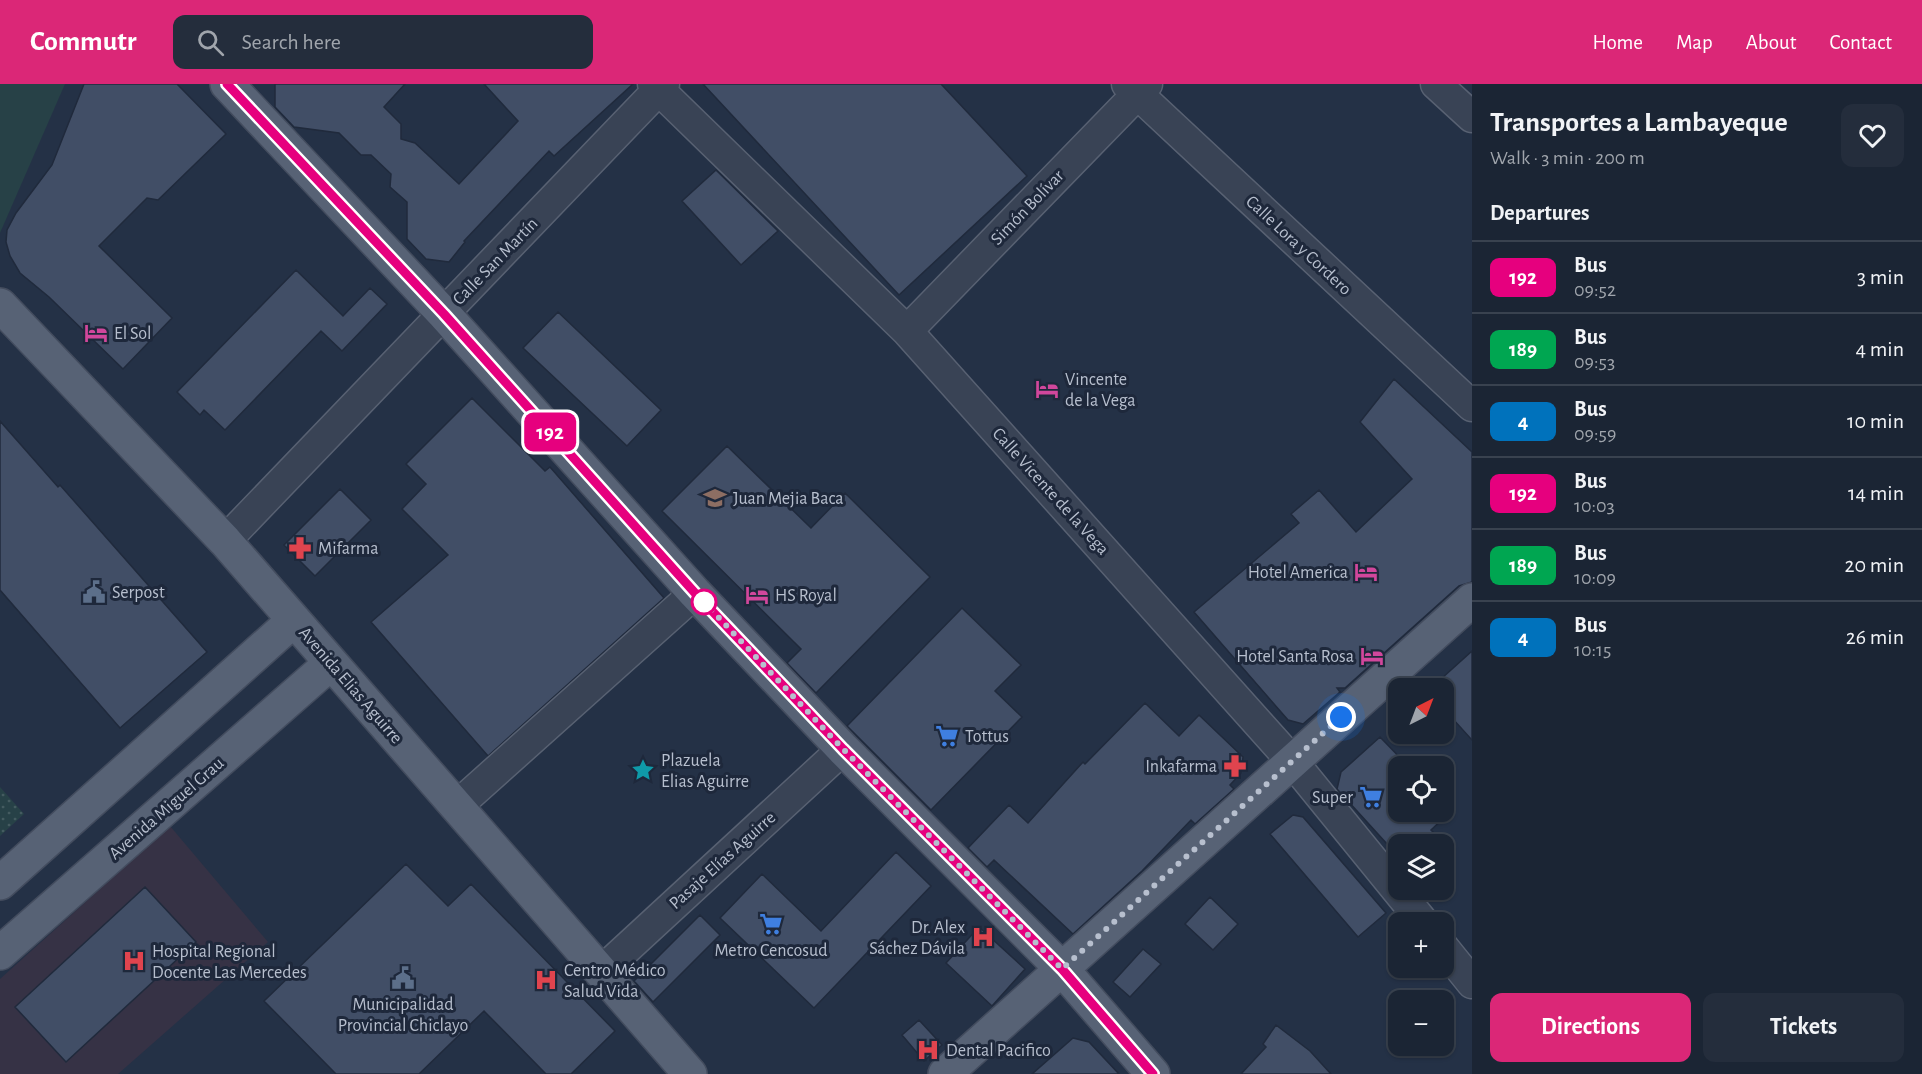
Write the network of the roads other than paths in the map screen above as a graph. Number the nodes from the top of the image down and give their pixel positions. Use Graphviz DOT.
graph roads {
  1 [pos="227,84"];
  2 [pos="1436,84"];
  3 [pos="658,86"];
  4 [pos="1137,87"];
  5 [pos="1472,117"];
  6 [pos="0,305"];
  7 [pos="444,314"];
  8 [pos="907,331"];
  9 [pos="1472,406"];
  10 [pos="225,541"];
  11 [pos="695,593"];
  12 [pos="1472,600"];
  13 [pos="294,620"];
  14 [pos="331,663"];
  15 [pos="843,749"];
  16 [pos="1292,761"];
  17 [pos="457,806"];
  18 [pos="0,883"];
  19 [pos="1415,912"];
  20 [pos="0,953"];
  21 [pos="1454,961"];
  22 [pos="1062,969"];
  23 [pos="601,972"];
  24 [pos="1472,983"];
  25 [pos="690,1074"];
  26 [pos="945,1074"];
  27 [pos="1153,1074"];
  1 -- 7 [label="main road"];
  2 -- 5 [label="street"];
  3 -- 7 [label="street, Calle San Martín"];
  3 -- 8 [label="street, Calle Vicente de la Vega"];
  4 -- 8 [label="street, Simón Bolívar"];
  4 -- 9 [label="street, Calle Lora y Cordero"];
  6 -- 10 [label="main road, Avenida Elias Aguirre"];
  7 -- 10 [label="street, Calle San Martín"];
  7 -- 11 [label="main road"];
  8 -- 16 [label="street, Calle Vicente de la Vega"];
  10 -- 13 [label="main road, Avenida Elias Aguirre"];
  11 -- 15 [label="main road"];
  11 -- 17 [label="street"];
  12 -- 16 [label="main road"];
  13 -- 14 [label="main road, Avenida Elias Aguirre"];
  13 -- 18 [label="main road"];
  14 -- 17 [label="main road, Avenida Elias Aguirre"];
  14 -- 20 [label="main road, Avenida Miguel Grau"];
  15 -- 22 [label="main road"];
  15 -- 23 [label="street, Pasaje Elías Aguirre"];
  16 -- 19 [label="street, Calle Vicente de la Vega"];
  16 -- 22 [label="main road"];
  17 -- 23 [label="main road, Avenida Elias Aguirre"];
  21 -- 24 [label="street"];
  22 -- 26 [label="main road"];
  22 -- 27 [label="main road"];
  23 -- 25 [label="main road, Avenida Elias Aguirre"];
}
